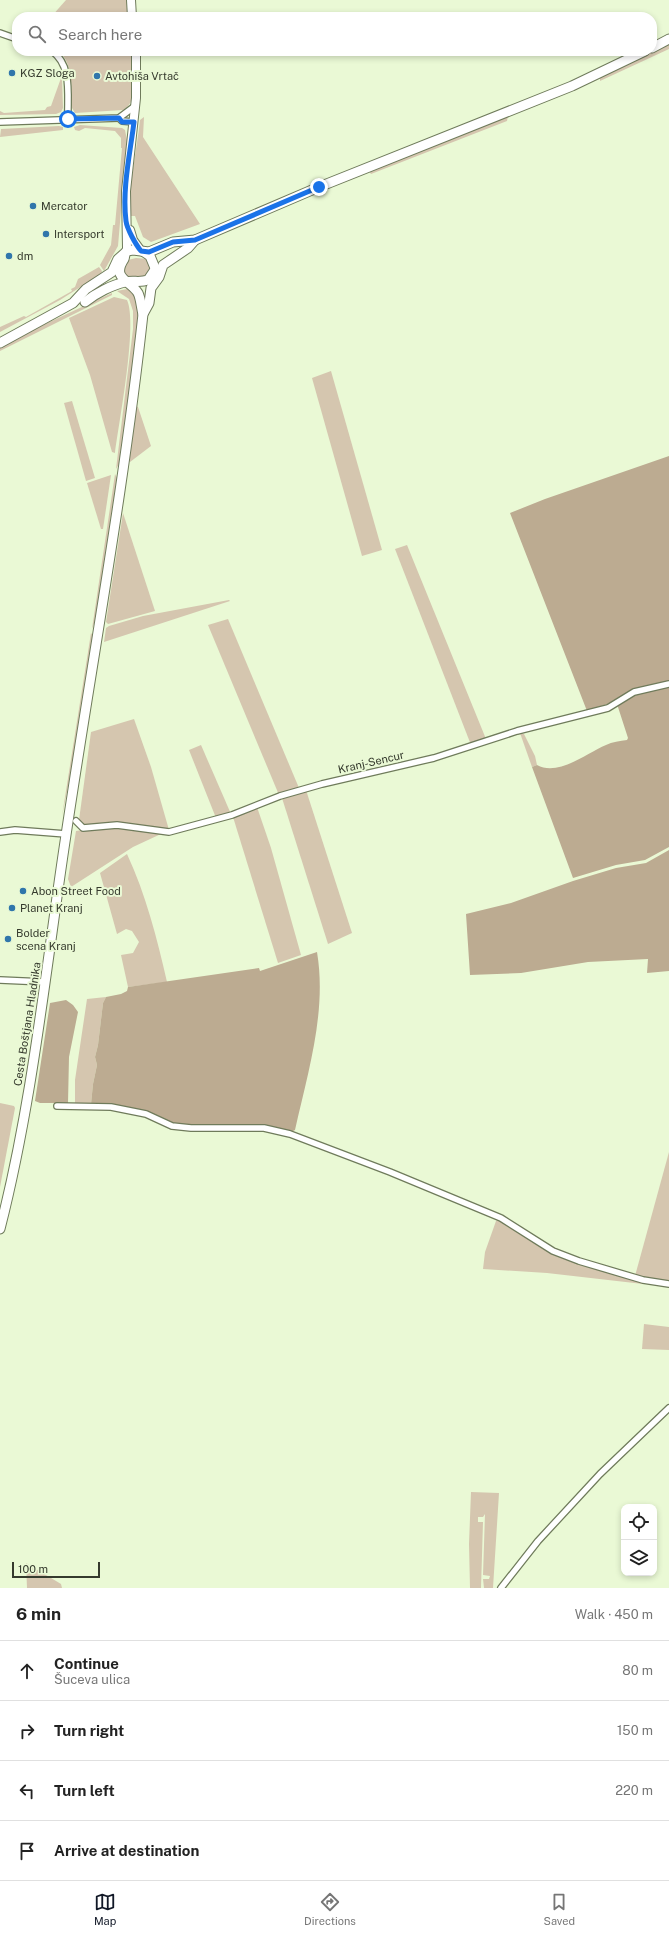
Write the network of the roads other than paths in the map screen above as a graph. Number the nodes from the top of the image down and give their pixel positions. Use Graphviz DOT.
graph roads {
  1 [pos="131,0"];
  2 [pos="132,12"];
  3 [pos="0,33"];
  4 [pos="12,37"];
  5 [pos="669,39"];
  6 [pos="657,45"];
  7 [pos="58,56"];
  8 [pos="136,56"];
  9 [pos="635,56"];
  10 [pos="136,106"];
  11 [pos="119,118"];
  12 [pos="68,119"];
  13 [pos="0,122"];
  14 [pos="134,122"];
  15 [pos="126,222"];
  16 [pos="195,240"];
  17 [pos="145,253"];
  18 [pos="180,253"];
  19 [pos="124,255"];
  20 [pos="155,268"];
  21 [pos="120,271"];
  22 [pos="149,284"];
  23 [pos="130,285"];
  24 [pos="82,298"];
  25 [pos="145,311"];
  26 [pos="0,342"];
  27 [pos="669,684"];
  28 [pos="76,821"];
  29 [pos="0,832"];
  30 [pos="66,834"];
  31 [pos="0,980"];
  32 [pos="45,982"];
  33 [pos="57,1106"];
  34 [pos="0,1229"];
  35 [pos="669,1284"];
  36 [pos="669,1408"];
  37 [pos="501,1588"];
  1 -- 2 [label="main road"];
  3 -- 4 [label="street"];
  5 -- 6 [label="main road"];
  7 -- 12 [label="street"];
  8 -- 10 [label="main road"];
  9 -- 16 [label="main road"];
  10 -- 11 [label="street"];
  10 -- 14 [label="main road"];
  11 -- 12 [label="street"];
  11 -- 14 [label="street"];
  12 -- 13 [label="street"];
  14 -- 15 [label="main road"];
  15 -- 17 [label="main road"];
  15 -- 19 [label="main road"];
  16 -- 17 [label="main road"];
  16 -- 18 [label="main road"];
  17 -- 19 [label="main road"];
  17 -- 20 [label="main road"];
  18 -- 20 [label="main road"];
  18 -- 22 [label="main road"];
  19 -- 21 [label="main road"];
  19 -- 24 [label="main road"];
  20 -- 22 [label="main road"];
  21 -- 23 [label="main road"];
  21 -- 24 [label="main road"];
  22 -- 23 [label="main road"];
  22 -- 25 [label="main road"];
  23 -- 24 [label="main road"];
  23 -- 24 [label="main road"];
  23 -- 25 [label="main road"];
  24 -- 26 [label="main road"];
  25 -- 30 [label="main road, Cesta Boštjana Hladnika"];
  27 -- 28 [label="street, Kranj-Sencur"];
  29 -- 30 [label="street"];
  30 -- 32 [label="main road, Cesta Boštjana Hladnika"];
  31 -- 32 [label="street"];
  32 -- 34 [label="main road, Cesta Boštjana Hladnika"];
  33 -- 35 [label="street"];
  36 -- 37 [label="street"];
}
